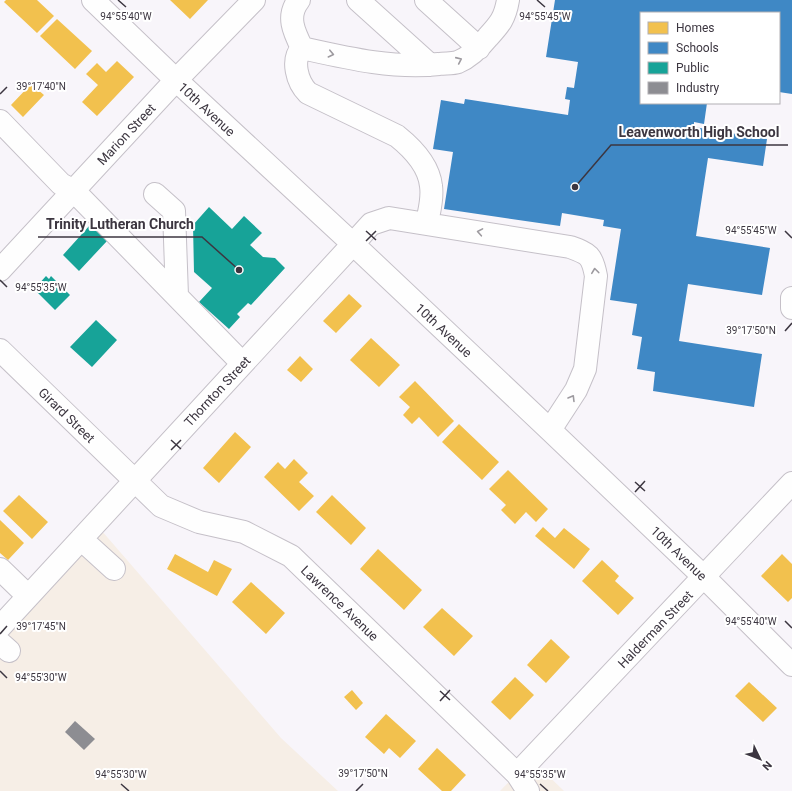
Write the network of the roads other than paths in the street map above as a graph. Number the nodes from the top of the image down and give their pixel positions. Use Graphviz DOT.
graph roads {
  1 [pos="93,0"];
  2 [pos="254,0"];
  3 [pos="299,0"];
  4 [pos="358,0"];
  5 [pos="426,0"];
  6 [pos="502,5"];
  7 [pos="302,48"];
  8 [pos="479,48"];
  9 [pos="430,65"];
  10 [pos="176,80"];
  11 [pos="0,121"];
  12 [pos="74,191"];
  13 [pos="155,194"];
  14 [pos="427,223"];
  15 [pos="353,244"];
  16 [pos="0,270"];
  17 [pos="177,296"];
  18 [pos="792,298"];
  19 [pos="792,308"];
  20 [pos="0,350"];
  21 [pos="242,363"];
  22 [pos="550,430"];
  23 [pos="134,481"];
  24 [pos="792,483"];
  25 [pos="81,539"];
  26 [pos="0,569"];
  27 [pos="114,569"];
  28 [pos="704,577"];
  29 [pos="28,596"];
  30 [pos="0,627"];
  31 [pos="792,665"];
  32 [pos="522,783"];
  1 -- 10 [label="street, 10th Avenue"];
  2 -- 10 [label="street, Marion Street"];
  3 -- 7 [label="street"];
  4 -- 9 [label="street"];
  5 -- 8 [label="street"];
  6 -- 8 [label="street"];
  7 -- 9 [label="street, one-way"];
  7 -- 14 [label="street"];
  9 -- 8 [label="street, one-way"];
  10 -- 12 [label="street, Marion Street"];
  10 -- 15 [label="street, 10th Avenue"];
  11 -- 12 [label="street"];
  12 -- 16 [label="street, Marion Street"];
  12 -- 17 [label="street"];
  13 -- 17 [label="street"];
  14 -- 15 [label="street, Thornton Street"];
  22 -- 14 [label="street, Thornton Street, one-way"];
  15 -- 21 [label="street, Thornton Street"];
  15 -- 22 [label="street, 10th Avenue"];
  17 -- 21 [label="street"];
  18 -- 19 [label="street"];
  20 -- 23 [label="street, Girard Street"];
  21 -- 23 [label="street, Thornton Street"];
  22 -- 28 [label="street, 10th Avenue"];
  23 -- 25 [label="street, Thornton Street"];
  23 -- 32 [label="street, Lawrence Avenue"];
  24 -- 28 [label="street, Halderman Street"];
  25 -- 27 [label="street"];
  25 -- 29 [label="street, Thornton Street"];
  26 -- 29 [label="street"];
  28 -- 31 [label="street, 10th Avenue"];
  28 -- 32 [label="street, Halderman Street"];
  29 -- 30 [label="street, Thornton Street"];
}
